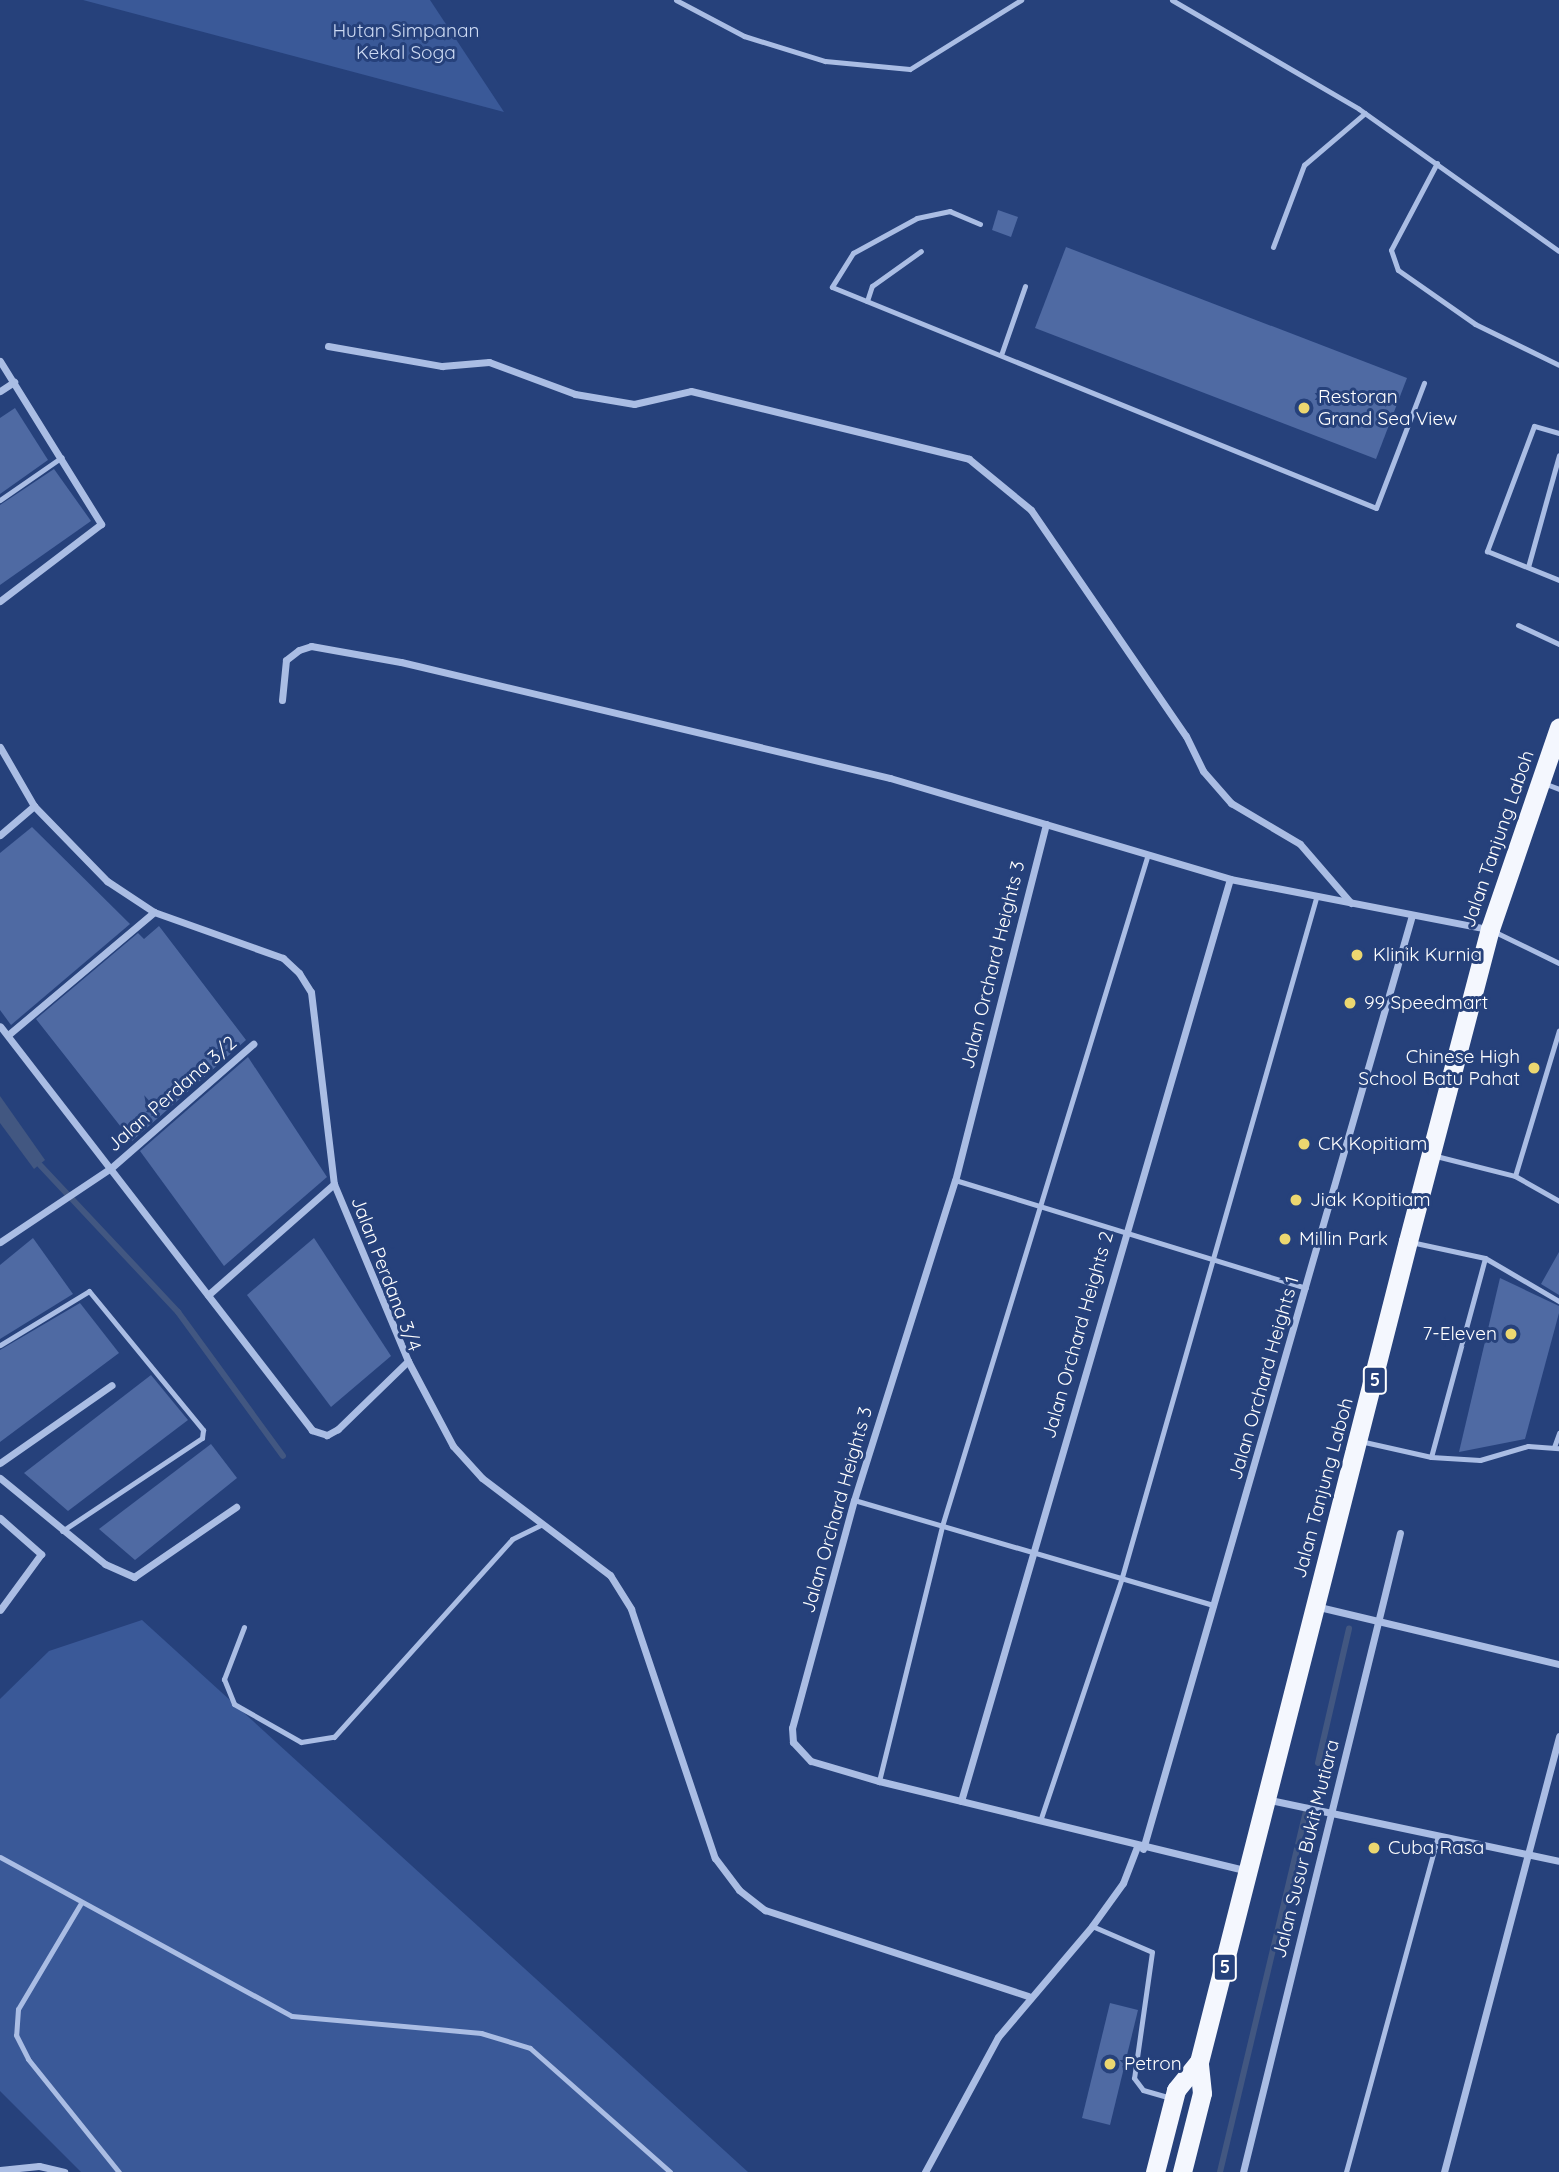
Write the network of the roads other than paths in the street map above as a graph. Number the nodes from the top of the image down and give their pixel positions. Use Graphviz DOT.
graph roads {
  1 [pos="676,0"];
  2 [pos="1021,0"];
  3 [pos="1172,0"];
  4 [pos="1187,0"];
  5 [pos="1188,10"];
  6 [pos="1365,113"];
  7 [pos="1437,163"];
  8 [pos="980,224"];
  9 [pos="1273,247"];
  10 [pos="921,251"];
  11 [pos="1559,251"];
  12 [pos="1025,286"];
  13 [pos="867,301"];
  14 [pos="328,346"];
  15 [pos="1001,355"];
  16 [pos="0,361"];
  17 [pos="1559,365"];
  18 [pos="14,382"];
  19 [pos="1424,383"];
  20 [pos="0,391"];
  21 [pos="1559,433"];
  22 [pos="1559,455"];
  23 [pos="62,457"];
  24 [pos="0,500"];
  25 [pos="1528,567"];
  26 [pos="1559,580"];
  27 [pos="0,601"];
  28 [pos="1518,625"];
  29 [pos="1559,644"];
  30 [pos="282,699"];
  31 [pos="1559,728"];
  32 [pos="0,747"];
  33 [pos="1550,785"];
  34 [pos="34,806"];
  35 [pos="1046,824"];
  36 [pos="0,835"];
  37 [pos="1147,857"];
  38 [pos="1230,879"];
  39 [pos="1316,898"];
  40 [pos="1352,903"];
  41 [pos="155,912"];
  42 [pos="1412,915"];
  43 [pos="1490,929"];
  44 [pos="1559,963"];
  45 [pos="0,1026"];
  46 [pos="1559,1030"];
  47 [pos="8,1035"];
  48 [pos="254,1044"];
  49 [pos="1432,1155"];
  50 [pos="111,1168"];
  51 [pos="1515,1176"];
  52 [pos="955,1180"];
  53 [pos="334,1184"];
  54 [pos="1559,1201"];
  55 [pos="1036,1208"];
  56 [pos="1124,1234"];
  57 [pos="1408,1241"];
  58 [pos="0,1242"];
  59 [pos="1485,1258"];
  60 [pos="1215,1262"];
  61 [pos="1306,1288"];
  62 [pos="208,1294"];
  63 [pos="1559,1301"];
  64 [pos="0,1345"];
  65 [pos="408,1361"];
  66 [pos="111,1385"];
  67 [pos="1559,1433"];
  68 [pos="1360,1441"];
  69 [pos="1557,1447"];
  70 [pos="1431,1457"];
  71 [pos="0,1463"];
  72 [pos="0,1478"];
  73 [pos="854,1500"];
  74 [pos="236,1507"];
  75 [pos="0,1518"];
  76 [pos="542,1524"];
  77 [pos="942,1526"];
  78 [pos="62,1531"];
  79 [pos="1400,1533"];
  80 [pos="1033,1552"];
  81 [pos="1122,1577"];
  82 [pos="1314,1605"];
  83 [pos="1216,1606"];
  84 [pos="0,1610"];
  85 [pos="1377,1625"];
  86 [pos="244,1627"];
  87 [pos="1559,1664"];
  88 [pos="1559,1736"];
  89 [pos="1556,1761"];
  90 [pos="878,1781"];
  91 [pos="1270,1800"];
  92 [pos="961,1801"];
  93 [pos="1332,1810"];
  94 [pos="1040,1821"];
  95 [pos="1438,1835"];
  96 [pos="1140,1848"];
  97 [pos="1529,1854"];
  98 [pos="0,1857"];
  99 [pos="1559,1861"];
  100 [pos="1251,1872"];
  101 [pos="81,1903"];
  102 [pos="1092,1926"];
  103 [pos="1028,1996"];
  104 [pos="1199,2062"];
  105 [pos="1174,2099"];
  106 [pos="0,2170"];
  107 [pos="64,2172"];
  108 [pos="119,2172"];
  109 [pos="670,2172"];
  110 [pos="925,2172"];
  111 [pos="1155,2172"];
  112 [pos="1182,2172"];
  113 [pos="1243,2172"];
  114 [pos="1346,2172"];
  115 [pos="1444,2172"];
  1 -- 2 [label="lane"];
  3 -- 5 [label="lane"];
  4 -- 5 [label="lane"];
  5 -- 6 [label="lane"];
  6 -- 7 [label="lane"];
  6 -- 9 [label="lane"];
  7 -- 11 [label="lane"];
  7 -- 17 [label="lane"];
  8 -- 13 [label="lane"];
  10 -- 13 [label="lane"];
  12 -- 15 [label="lane"];
  13 -- 15 [label="lane"];
  14 -- 40 [label="street"];
  15 -- 19 [label="lane"];
  16 -- 18 [label="street"];
  18 -- 20 [label="street"];
  18 -- 23 [label="street"];
  21 -- 25 [label="lane"];
  22 -- 25 [label="lane"];
  23 -- 24 [label="lane"];
  23 -- 27 [label="street"];
  25 -- 26 [label="lane"];
  28 -- 29 [label="lane"];
  30 -- 35 [label="street"];
  31 -- 33 [label="highway, Jalan Tanjung Laboh / 5"];
  32 -- 34 [label="street, Jalan Perdana 3/4"];
  33 -- 43 [label="highway, Jalan Tanjung Laboh / 5"];
  34 -- 36 [label="street"];
  34 -- 41 [label="street, Jalan Perdana 3/4"];
  35 -- 37 [label="street"];
  35 -- 52 [label="street, Jalan Orchard Heights 3"];
  37 -- 38 [label="street"];
  37 -- 55 [label="lane"];
  38 -- 39 [label="street"];
  38 -- 56 [label="street, Jalan Orchard Heights 2"];
  39 -- 40 [label="street"];
  39 -- 60 [label="lane"];
  40 -- 42 [label="street"];
  41 -- 47 [label="street"];
  41 -- 53 [label="street, Jalan Perdana 3/4"];
  42 -- 43 [label="street"];
  42 -- 61 [label="street, Jalan Orchard Heights 1"];
  43 -- 44 [label="lane"];
  43 -- 49 [label="highway, Jalan Tanjung Laboh / 5"];
  45 -- 47 [label="street, Jalan Perdana 3/4"];
  46 -- 51 [label="lane"];
  47 -- 50 [label="street, Jalan Perdana 3/4"];
  48 -- 50 [label="street, Jalan Perdana 3/2"];
  49 -- 51 [label="lane"];
  49 -- 57 [label="highway, Jalan Tanjung Laboh / 5"];
  50 -- 58 [label="street, Jalan Perdana 3/2"];
  50 -- 62 [label="street, Jalan Perdana 3/4"];
  51 -- 54 [label="lane"];
  52 -- 55 [label="lane"];
  52 -- 73 [label="street, Jalan Orchard Heights 3"];
  53 -- 62 [label="street"];
  53 -- 65 [label="street, Jalan Perdana 3/4"];
  55 -- 56 [label="lane"];
  55 -- 77 [label="lane"];
  56 -- 60 [label="lane"];
  56 -- 80 [label="street, Jalan Orchard Heights 2"];
  57 -- 59 [label="lane"];
  57 -- 68 [label="highway, Jalan Tanjung Laboh / 5"];
  59 -- 63 [label="lane"];
  59 -- 70 [label="lane"];
  60 -- 61 [label="lane"];
  60 -- 81 [label="lane"];
  61 -- 83 [label="street, Jalan Orchard Heights 1"];
  62 -- 65 [label="street, Jalan Perdana 3/4"];
  64 -- 78 [label="lane"];
  65 -- 76 [label="street"];
  66 -- 71 [label="street"];
  67 -- 69 [label="lane"];
  68 -- 70 [label="lane"];
  68 -- 82 [label="highway, Jalan Tanjung Laboh / 5"];
  69 -- 70 [label="lane"];
  72 -- 78 [label="street"];
  73 -- 77 [label="lane"];
  73 -- 90 [label="street, Jalan Orchard Heights 3"];
  74 -- 78 [label="street"];
  75 -- 84 [label="street"];
  76 -- 86 [label="lane"];
  76 -- 103 [label="street"];
  77 -- 80 [label="lane"];
  77 -- 90 [label="lane"];
  79 -- 85 [label="street, Jalan Susur Bukit Mutiara"];
  80 -- 81 [label="lane"];
  80 -- 92 [label="street, Jalan Orchard Heights 2"];
  81 -- 83 [label="lane"];
  81 -- 94 [label="lane"];
  82 -- 85 [label="street"];
  82 -- 91 [label="highway, Jalan Tanjung Laboh / 5"];
  83 -- 96 [label="street, Jalan Orchard Heights 1"];
  85 -- 87 [label="street"];
  85 -- 93 [label="street, Jalan Susur Bukit Mutiara"];
  88 -- 89 [label="street"];
  89 -- 97 [label="street"];
  90 -- 92 [label="street, Jalan Orchard Heights 3"];
  91 -- 93 [label="street"];
  91 -- 100 [label="highway, Jalan Tanjung Laboh / 5"];
  92 -- 94 [label="street, Jalan Orchard Heights 3"];
  93 -- 95 [label="street"];
  93 -- 113 [label="street, Jalan Susur Bukit Mutiara"];
  94 -- 96 [label="street, Jalan Orchard Heights 3"];
  95 -- 97 [label="street"];
  95 -- 114 [label="lane"];
  96 -- 100 [label="street, Jalan Orchard Heights 3"];
  96 -- 102 [label="street, Jalan Orchard Heights 1"];
  97 -- 99 [label="street"];
  97 -- 115 [label="street"];
  98 -- 101 [label="lane"];
  100 -- 104 [label="highway, Jalan Tanjung Laboh / 5"];
  101 -- 108 [label="lane"];
  101 -- 109 [label="lane"];
  102 -- 103 [label="street, Jalan Orchard Heights 1"];
  102 -- 105 [label="lane"];
  103 -- 110 [label="street, Jalan Orchard Heights 1"];
  104 -- 105 [label="highway, Jalan Tanjung Laboh / 5"];
  104 -- 112 [label="highway, Jalan Tanjung Laboh / 5"];
  105 -- 111 [label="highway, Jalan Tanjung Laboh / 5"];
  106 -- 107 [label="street"];
}
